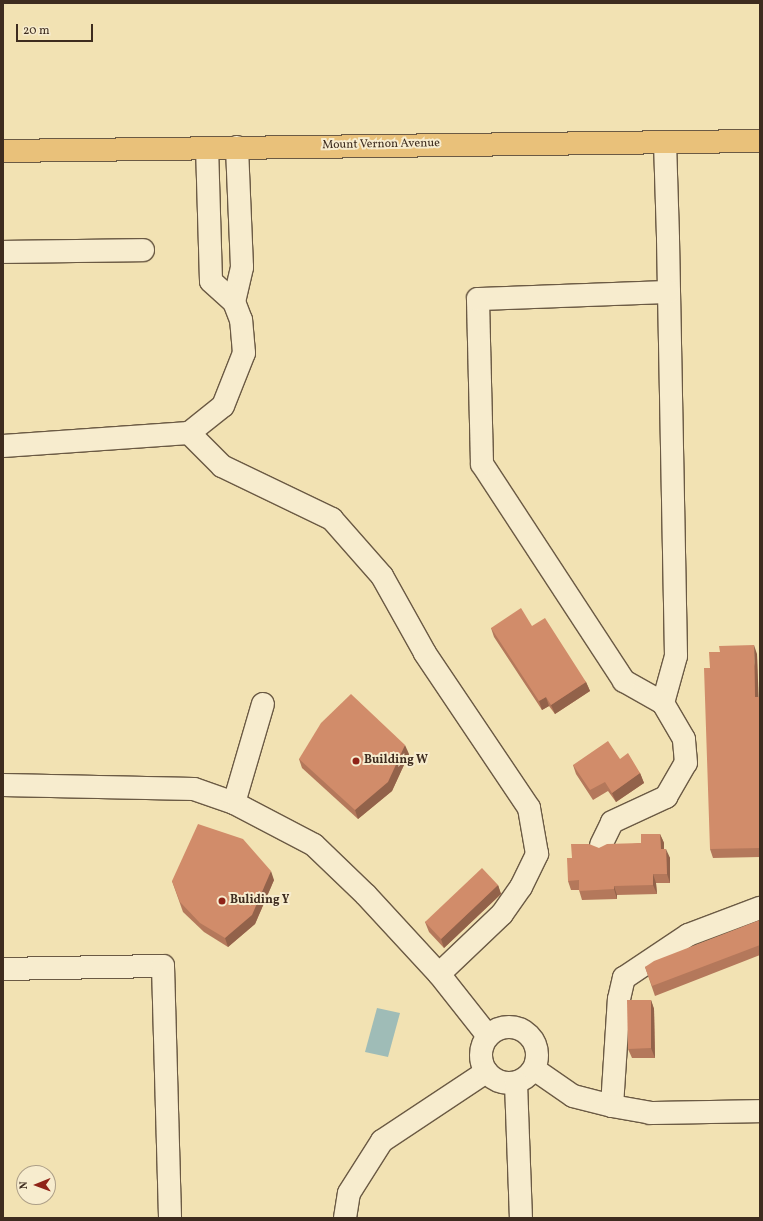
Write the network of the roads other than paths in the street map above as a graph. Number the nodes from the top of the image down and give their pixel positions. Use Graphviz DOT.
graph roads {
  1 [pos="760,141"];
  2 [pos="665,142"];
  3 [pos="237,147"];
  4 [pos="207,148"];
  5 [pos="3,151"];
  6 [pos="143,250"];
  7 [pos="3,252"];
  8 [pos="669,292"];
  9 [pos="234,302"];
  10 [pos="189,433"];
  11 [pos="3,446"];
  12 [pos="663,703"];
  13 [pos="263,704"];
  14 [pos="3,785"];
  15 [pos="234,803"];
  16 [pos="601,845"];
  17 [pos="760,908"];
  18 [pos="3,969"];
  19 [pos="439,974"];
  20 [pos="488,1036"];
  21 [pos="534,1069"];
  22 [pos="486,1072"];
  23 [pos="516,1083"];
  24 [pos="612,1106"];
  25 [pos="760,1111"];
  26 [pos="170,1218"];
  27 [pos="345,1218"];
  28 [pos="521,1218"];
  1 -- 2 [label="main road, Mount Vernon Avenue"];
  2 -- 3 [label="main road, Mount Vernon Avenue"];
  2 -- 8 [label="street"];
  3 -- 4 [label="main road, Mount Vernon Avenue"];
  3 -- 9 [label="street"];
  4 -- 5 [label="main road, Mount Vernon Avenue"];
  4 -- 9 [label="street"];
  6 -- 7 [label="street"];
  8 -- 12 [label="street"];
  8 -- 12 [label="street"];
  9 -- 10 [label="street"];
  10 -- 11 [label="street"];
  10 -- 19 [label="street"];
  12 -- 16 [label="street"];
  13 -- 15 [label="street"];
  14 -- 15 [label="street"];
  15 -- 19 [label="street"];
  17 -- 24 [label="street"];
  18 -- 26 [label="street"];
  19 -- 20 [label="street"];
  20 -- 21 [label="street"];
  20 -- 22 [label="street"];
  21 -- 23 [label="street"];
  21 -- 24 [label="street"];
  22 -- 23 [label="street"];
  22 -- 27 [label="street"];
  23 -- 28 [label="street"];
  24 -- 25 [label="street"];
}
